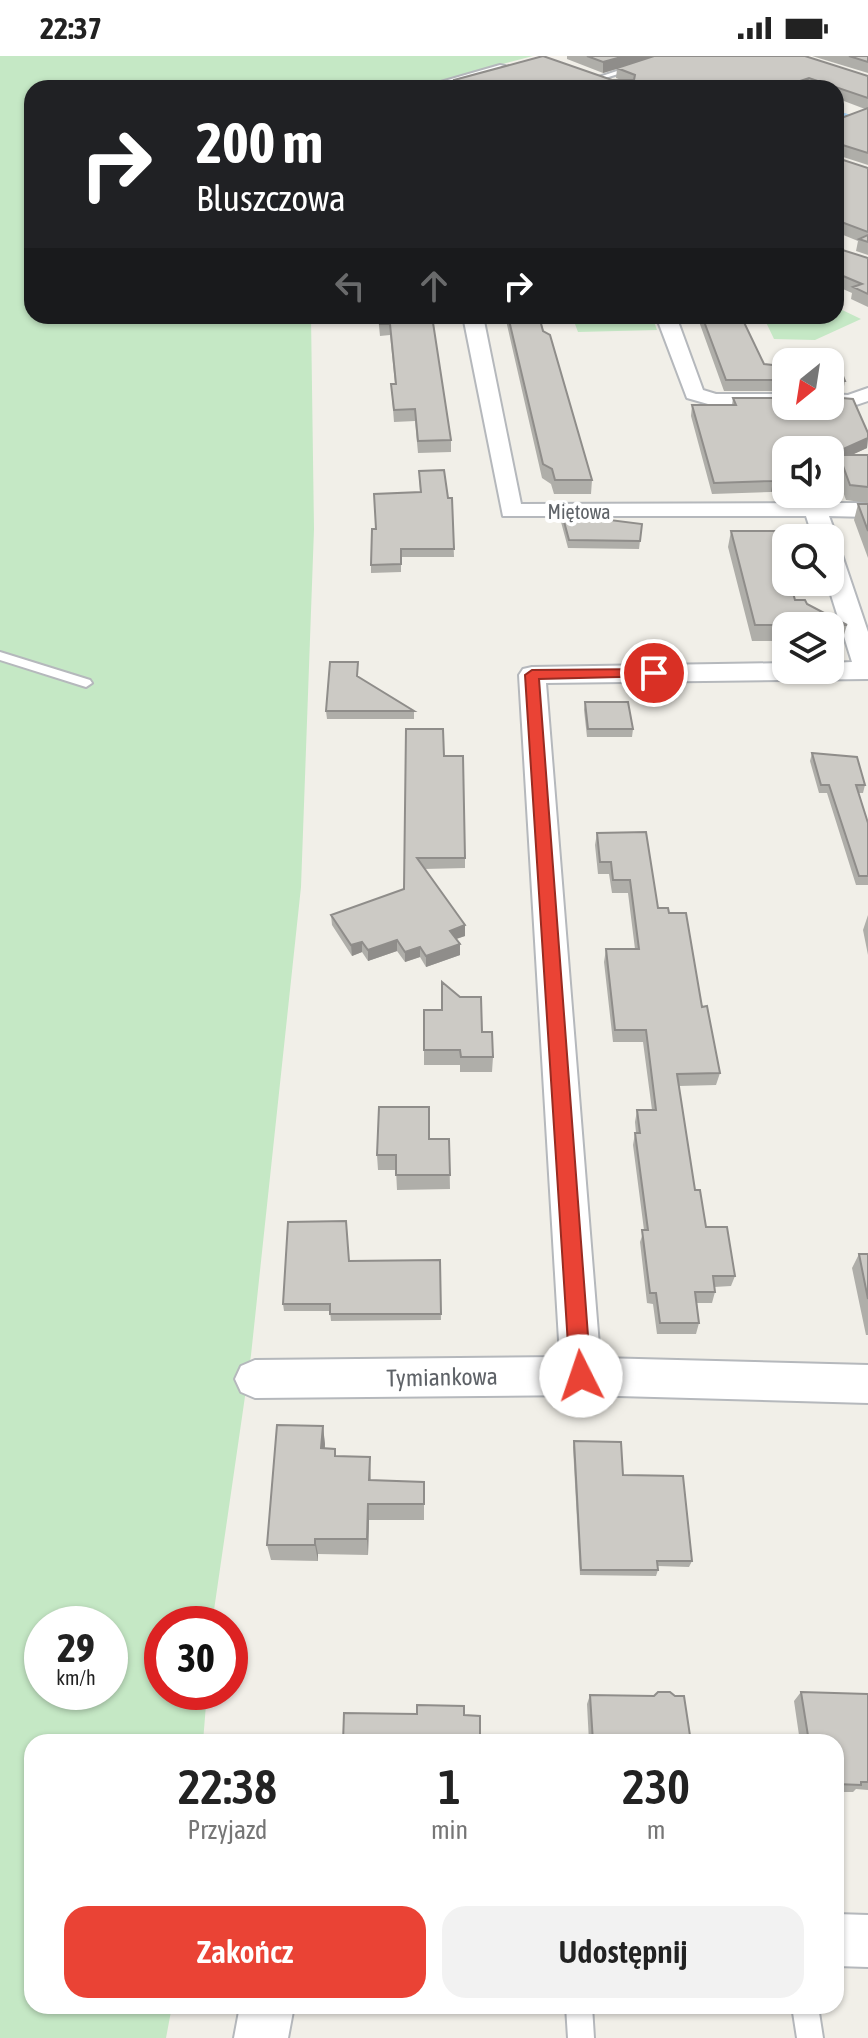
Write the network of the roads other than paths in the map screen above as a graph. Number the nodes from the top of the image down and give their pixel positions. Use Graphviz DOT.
graph roads {
  1 [pos="649,63"];
  2 [pos="514,66"];
  3 [pos="592,76"];
  4 [pos="459,80"];
  5 [pos="603,80"];
  6 [pos="475,324"];
  7 [pos="669,324"];
  8 [pos="868,394"];
  9 [pos="772,400"];
  10 [pos="844,401"];
  11 [pos="815,509"];
  12 [pos="868,510"];
  13 [pos="820,524"];
  14 [pos="843,596"];
  15 [pos="0,656"];
  16 [pos="868,671"];
  17 [pos="86,683"];
  18 [pos="581,1376"];
  19 [pos="255,1379"];
  20 [pos="868,1384"];
  21 [pos="844,1940"];
  22 [pos="868,1941"];
  23 [pos="266,2014"];
  24 [pos="580,2014"];
  25 [pos="806,2014"];
  26 [pos="261,2038"];
  27 [pos="581,2038"];
  28 [pos="810,2038"];
  1 -- 3 [label="lane"];
  2 -- 4 [label="street"];
  3 -- 5 [label="street"];
  6 -- 11 [label="street, Miętowa"];
  7 -- 9 [label="street"];
  8 -- 10 [label="street"];
  11 -- 12 [label="street"];
  11 -- 13 [label="street"];
  14 -- 16 [label="street"];
  15 -- 17 [label="lane"];
  16 -- 18 [label="street"];
  18 -- 19 [label="street, Tymiankowa"];
  18 -- 20 [label="street, Tymiankowa"];
  21 -- 22 [label="street"];
  23 -- 26 [label="street"];
  24 -- 27 [label="lane"];
  25 -- 28 [label="lane"];
}
